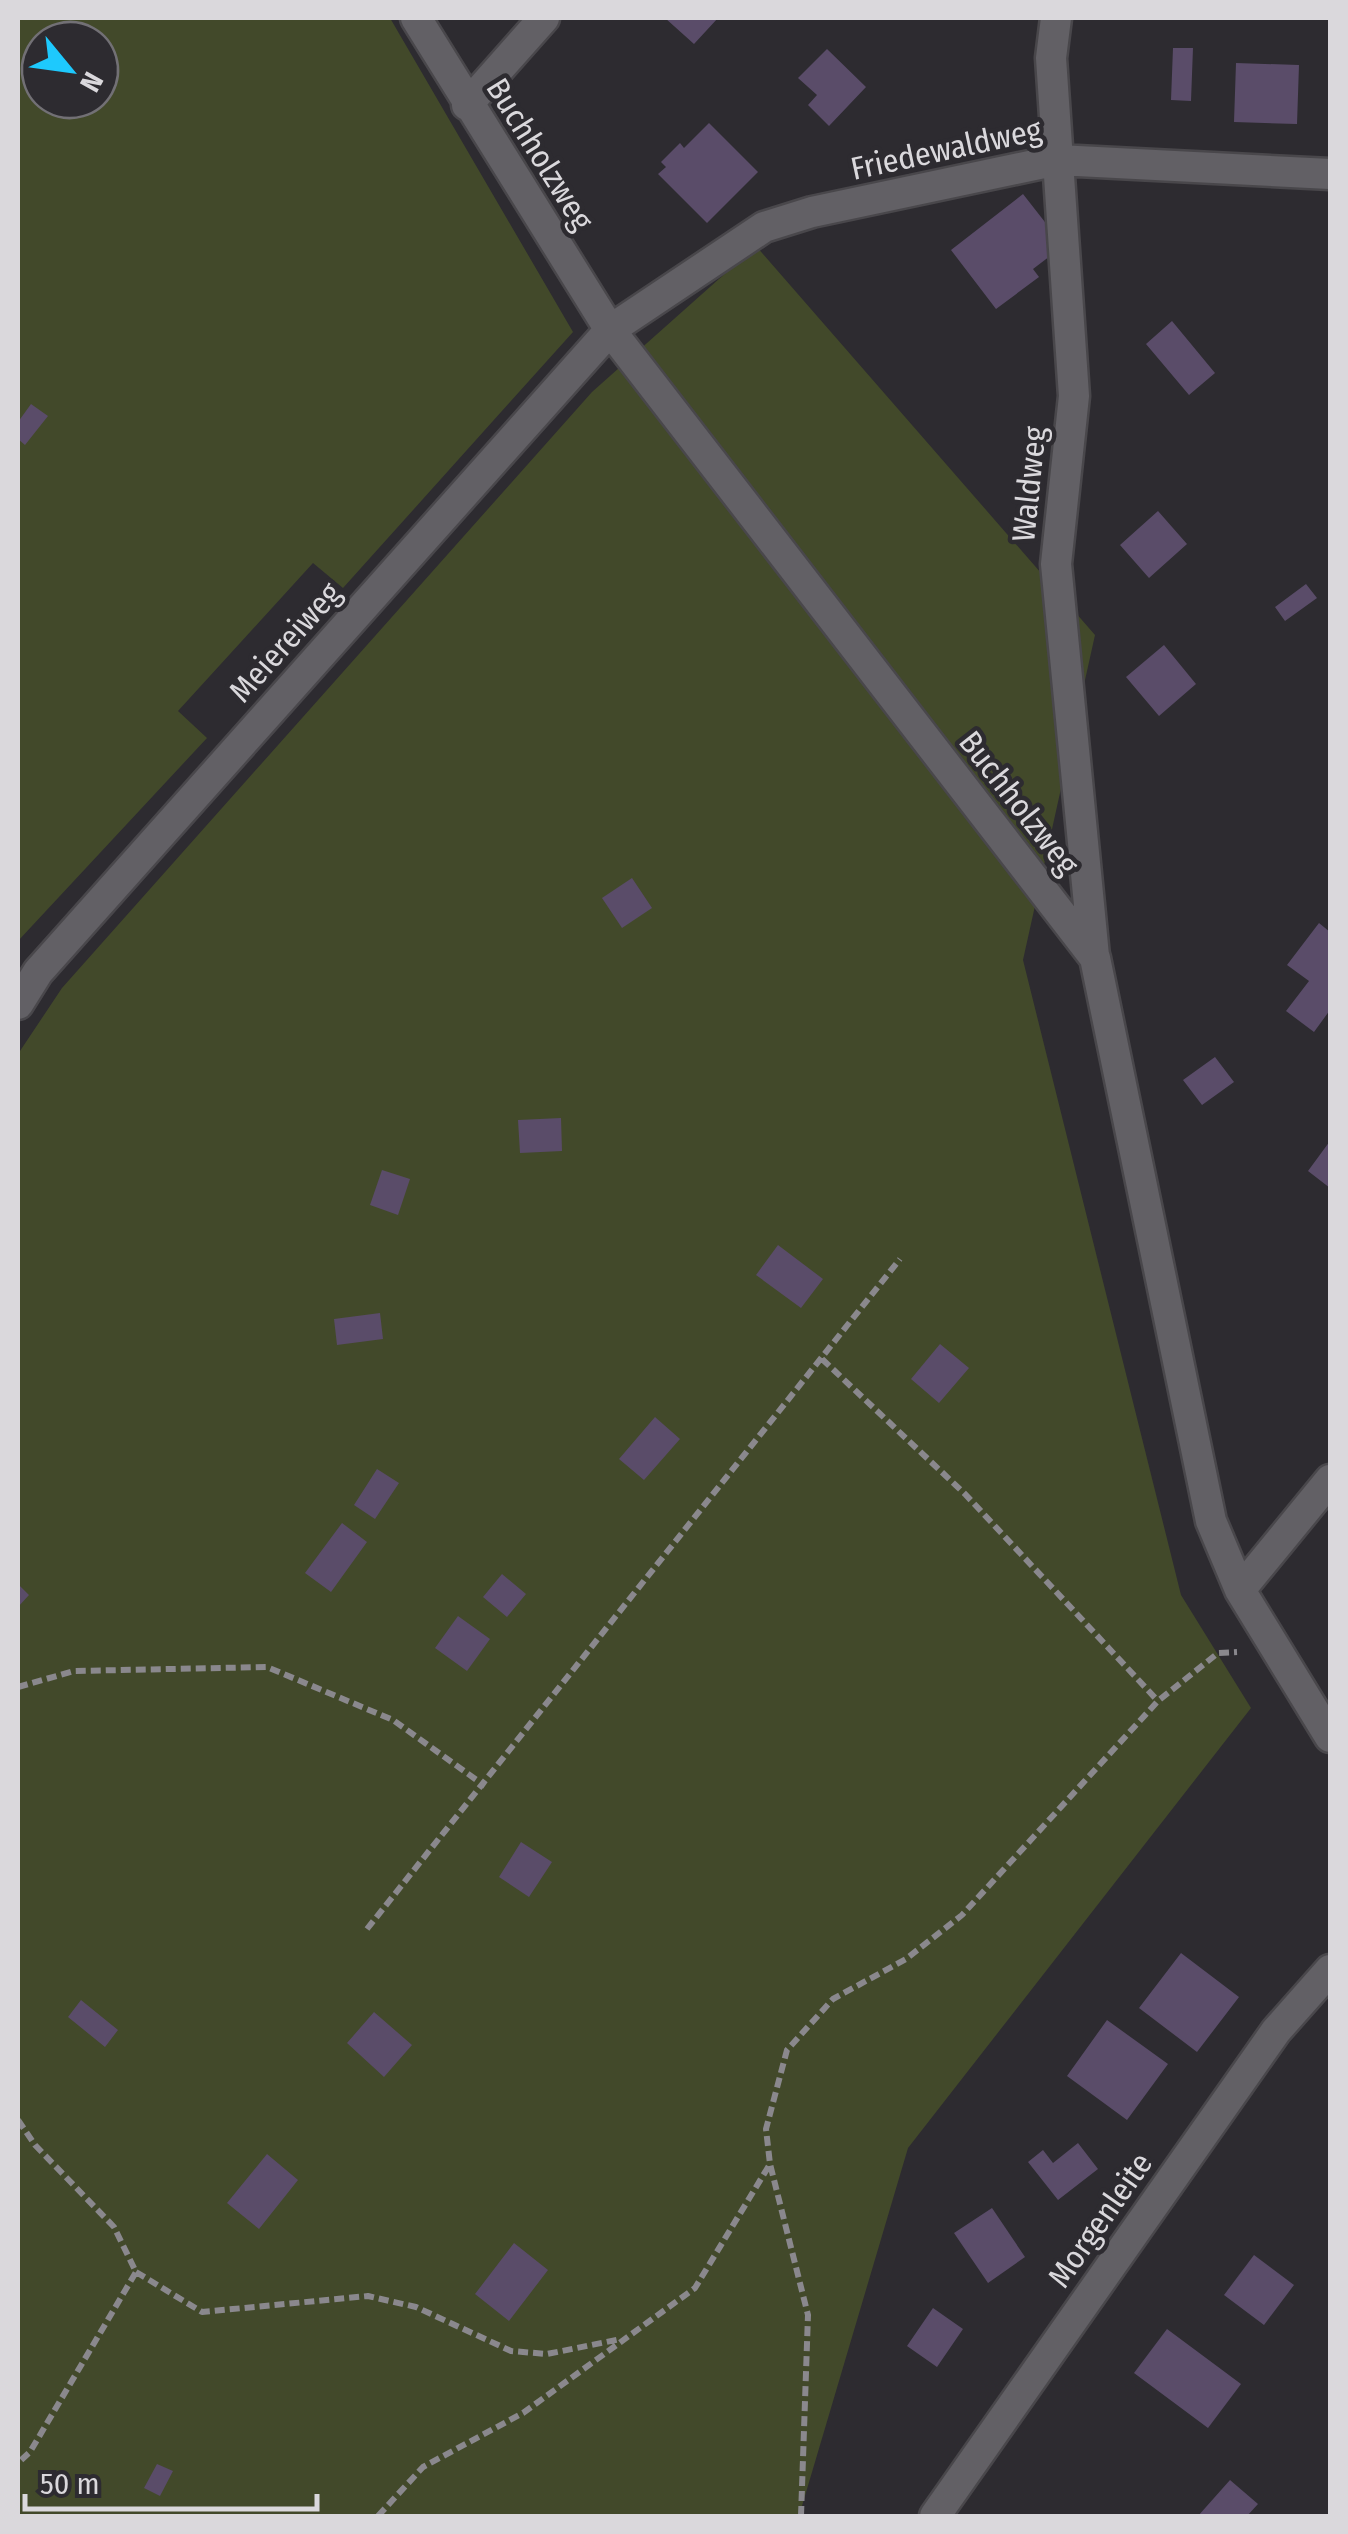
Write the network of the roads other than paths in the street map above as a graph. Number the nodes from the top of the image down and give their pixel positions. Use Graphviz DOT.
graph roads {
  1 [pos="416,18"];
  2 [pos="544,18"];
  3 [pos="1056,18"];
  4 [pos="467,105"];
  5 [pos="1058,160"];
  6 [pos="1330,174"];
  7 [pos="610,330"];
  8 [pos="1094,958"];
  9 [pos="18,1004"];
  10 [pos="1330,1480"];
  11 [pos="1240,1590"];
  12 [pos="1330,1738"];
  13 [pos="1330,1970"];
  14 [pos="935,2516"];
  1 -- 4 [label="street, Buchholzweg"];
  2 -- 4 [label="street"];
  3 -- 5 [label="street, Waldweg"];
  4 -- 7 [label="street, Buchholzweg"];
  5 -- 6 [label="street, Friedewaldweg"];
  5 -- 7 [label="street, Friedewaldweg"];
  5 -- 8 [label="street, Waldweg"];
  7 -- 8 [label="street, Buchholzweg"];
  7 -- 9 [label="street, Meiereiweg"];
  8 -- 11 [label="street, Buchholzweg"];
  10 -- 11 [label="street"];
  11 -- 12 [label="street, Buchholzweg"];
  13 -- 14 [label="street, Morgenleite"];
}
